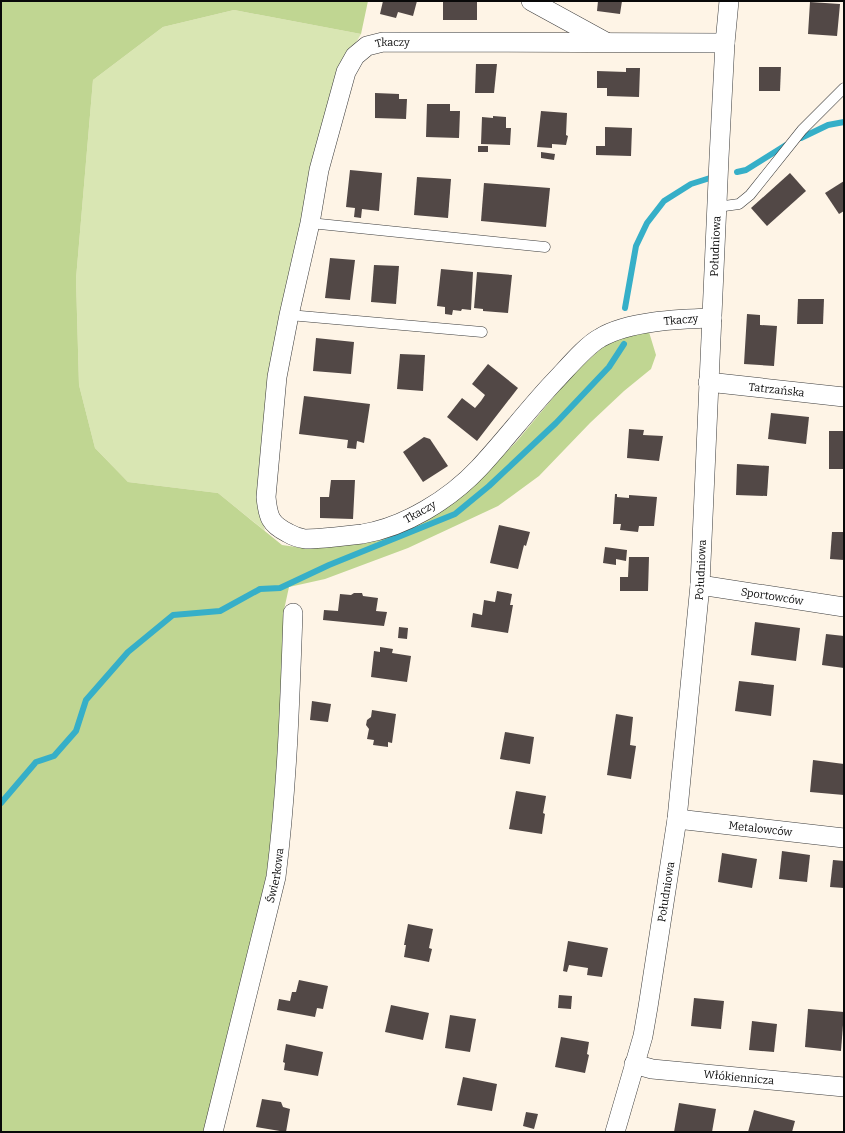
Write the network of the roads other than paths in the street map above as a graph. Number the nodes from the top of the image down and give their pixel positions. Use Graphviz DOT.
graph roads {
  1 [pos="531,1"];
  2 [pos="729,1"];
  3 [pos="607,43"];
  4 [pos="725,43"];
  5 [pos="844,88"];
  6 [pos="717,207"];
  7 [pos="310,223"];
  8 [pos="545,247"];
  9 [pos="289,315"];
  10 [pos="712,318"];
  11 [pos="482,332"];
  12 [pos="708,382"];
  13 [pos="844,397"];
  14 [pos="700,585"];
  15 [pos="844,607"];
  16 [pos="293,613"];
  17 [pos="677,819"];
  18 [pos="844,838"];
  19 [pos="634,1064"];
  20 [pos="844,1087"];
  21 [pos="213,1132"];
  22 [pos="615,1132"];
  1 -- 3 [label="street, Tkaczy"];
  2 -- 4 [label="street, Południowa"];
  3 -- 4 [label="street, Tkaczy"];
  3 -- 7 [label="street, Tkaczy"];
  4 -- 6 [label="street, Południowa"];
  5 -- 6 [label="lane"];
  6 -- 10 [label="street, Południowa"];
  7 -- 8 [label="lane"];
  7 -- 9 [label="street, Tkaczy"];
  9 -- 10 [label="street, Tkaczy"];
  9 -- 11 [label="lane"];
  10 -- 12 [label="street, Południowa"];
  12 -- 13 [label="street, Tatrzańska"];
  12 -- 14 [label="street, Południowa"];
  14 -- 15 [label="street, Sportowców"];
  14 -- 17 [label="street, Południowa"];
  16 -- 21 [label="street, Świerkowa"];
  17 -- 18 [label="street, Metalowców"];
  17 -- 19 [label="street, Południowa"];
  19 -- 20 [label="street, Włókiennicza"];
  19 -- 22 [label="street, Południowa"];
}
